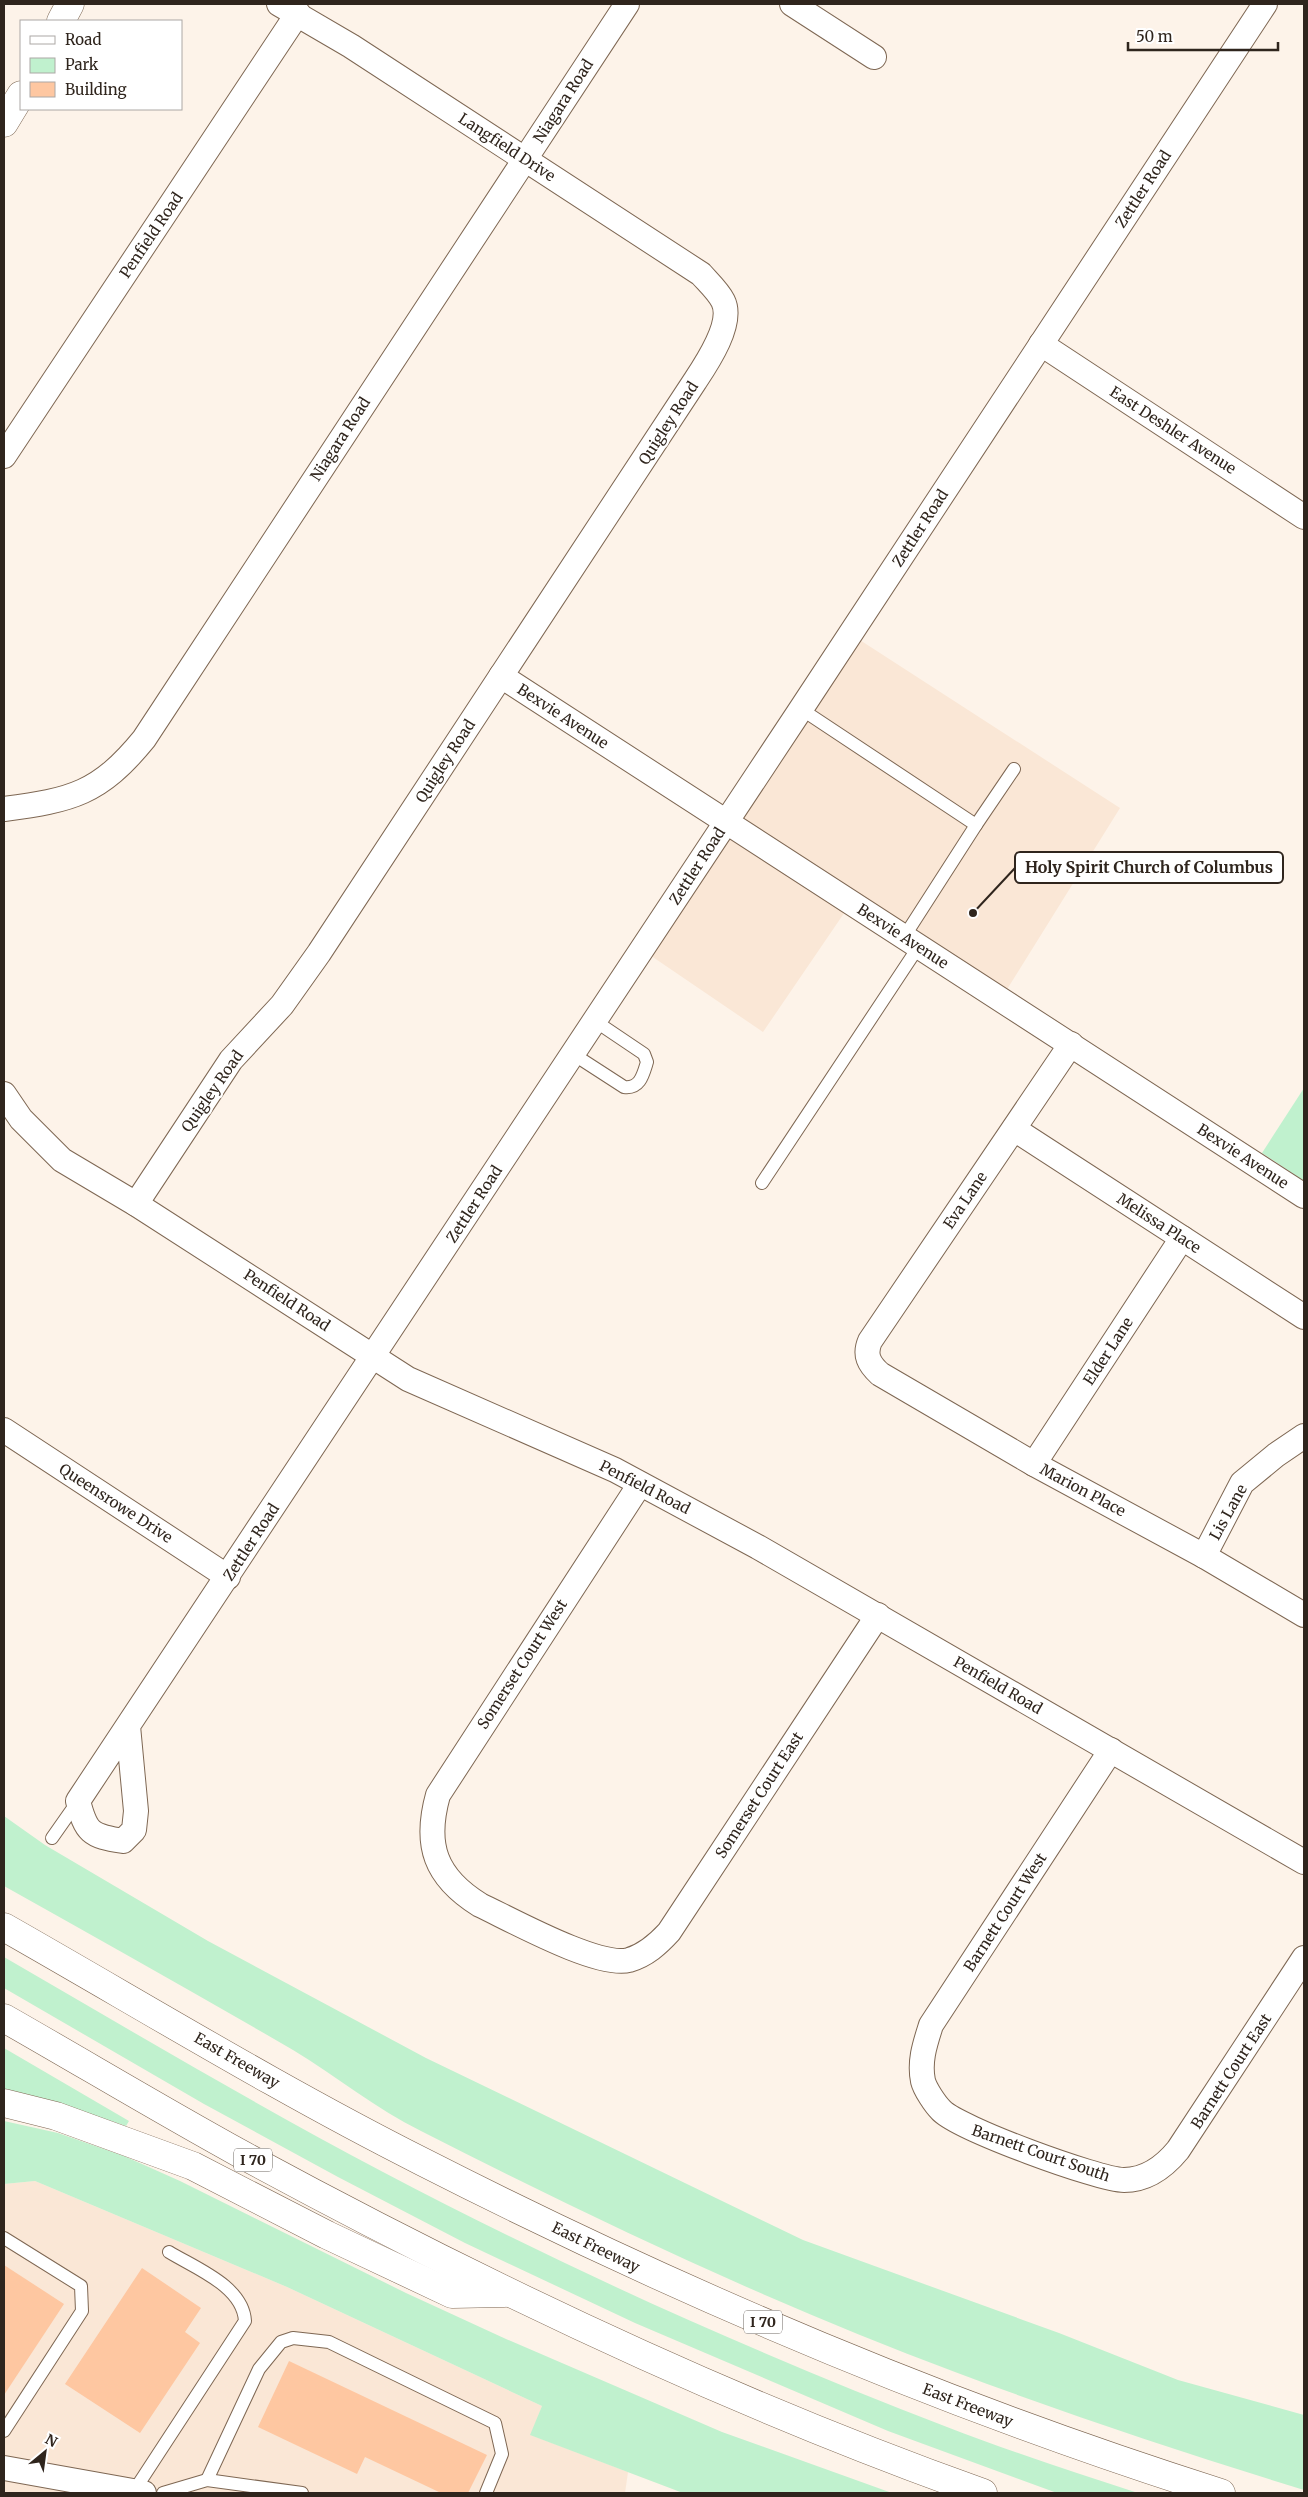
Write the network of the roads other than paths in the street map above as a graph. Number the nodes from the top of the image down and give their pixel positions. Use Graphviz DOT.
graph roads {
  1 [pos="70,4"];
  2 [pos="627,4"];
  3 [pos="792,4"];
  4 [pos="1265,4"];
  5 [pos="289,9"];
  6 [pos="62,20"];
  7 [pos="874,57"];
  8 [pos="20,96"];
  9 [pos="4,123"];
  10 [pos="524,159"];
  11 [pos="724,302"];
  12 [pos="1041,344"];
  13 [pos="4,456"];
  14 [pos="1304,517"];
  15 [pos="501,676"];
  16 [pos="802,709"];
  17 [pos="1014,769"];
  18 [pos="4,809"];
  19 [pos="726,822"];
  20 [pos="976,826"];
  21 [pos="912,941"];
  22 [pos="595,1021"];
  23 [pos="1071,1044"];
  24 [pos="573,1054"];
  25 [pos="4,1094"];
  26 [pos="1014,1129"];
  27 [pos="762,1183"];
  28 [pos="1304,1196"];
  29 [pos="136,1204"];
  30 [pos="1182,1238"];
  31 [pos="1304,1318"];
  32 [pos="374,1356"];
  33 [pos="867,1359"];
  34 [pos="4,1432"];
  35 [pos="1304,1436"];
  36 [pos="1034,1464"];
  37 [pos="640,1484"];
  38 [pos="1204,1556"];
  39 [pos="228,1577"];
  40 [pos="878,1615"];
  41 [pos="1304,1615"];
  42 [pos="128,1726"];
  43 [pos="1111,1750"];
  44 [pos="78,1801"];
  45 [pos="52,1838"];
  46 [pos="1304,1862"];
  47 [pos="4,1927"];
  48 [pos="1304,1958"];
  49 [pos="628,1960"];
  50 [pos="4,2018"];
  51 [pos="923,2082"];
  52 [pos="4,2103"];
  53 [pos="1148,2175"];
  54 [pos="4,2238"];
  55 [pos="169,2252"];
  56 [pos="508,2293"];
  57 [pos="4,2430"];
  58 [pos="4,2468"];
  59 [pos="207,2480"];
  60 [pos="139,2492"];
  61 [pos="163,2493"];
  62 [pos="302,2493"];
  63 [pos="486,2493"];
  64 [pos="983,2493"];
  65 [pos="1222,2493"];
  1 -- 6 [label="main road"];
  2 -- 10 [label="street, Niagara Road"];
  3 -- 7 [label="street"];
  4 -- 12 [label="street, Zettler Road"];
  5 -- 10 [label="street, Langfield Drive"];
  5 -- 13 [label="street, Penfield Road"];
  8 -- 9 [label="main road"];
  10 -- 11 [label="street, Langfield Drive"];
  10 -- 18 [label="street, Niagara Road"];
  11 -- 15 [label="street, Quigley Road"];
  12 -- 14 [label="street, East Deshler Avenue"];
  12 -- 16 [label="street, Zettler Road"];
  15 -- 19 [label="street, Bexvie Avenue"];
  15 -- 29 [label="street, Quigley Road"];
  16 -- 19 [label="street, Zettler Road"];
  16 -- 20 [label="lane"];
  17 -- 20 [label="lane"];
  19 -- 21 [label="street, Bexvie Avenue"];
  19 -- 22 [label="street, Zettler Road"];
  20 -- 21 [label="lane"];
  21 -- 23 [label="street, Bexvie Avenue"];
  21 -- 27 [label="lane"];
  22 -- 24 [label="street, Zettler Road"];
  22 -- 24 [label="lane"];
  23 -- 26 [label="street, Eva Lane"];
  23 -- 28 [label="street, Bexvie Avenue"];
  24 -- 32 [label="street, Zettler Road"];
  25 -- 29 [label="street, Penfield Road"];
  26 -- 30 [label="street, Melissa Place"];
  26 -- 33 [label="street, Eva Lane"];
  29 -- 32 [label="street, Penfield Road"];
  30 -- 31 [label="street, Melissa Place"];
  30 -- 36 [label="street, Elder Lane"];
  32 -- 37 [label="street, Penfield Road"];
  32 -- 39 [label="street, Zettler Road"];
  33 -- 36 [label="street, Marion Place"];
  34 -- 39 [label="street, Queensrowe Drive"];
  35 -- 38 [label="street, Lis Lane"];
  36 -- 38 [label="street, Marion Place"];
  37 -- 40 [label="street, Penfield Road"];
  37 -- 49 [label="street, Somerset Court West"];
  38 -- 41 [label="street, Marion Place"];
  39 -- 42 [label="street, Zettler Road"];
  40 -- 43 [label="street, Penfield Road"];
  40 -- 49 [label="street, Somerset Court East"];
  42 -- 44 [label="street, Zettler Road"];
  42 -- 44 [label="street"];
  43 -- 46 [label="street, Penfield Road"];
  43 -- 51 [label="street, Barnett Court West"];
  44 -- 45 [label="lane"];
  47 -- 65 [label="main road, East Freeway / I 70"];
  48 -- 53 [label="street, Barnett Court East"];
  50 -- 56 [label="main road, I 70"];
  51 -- 53 [label="street, Barnett Court South"];
  52 -- 56 [label="main road"];
  54 -- 57 [label="lane"];
  55 -- 60 [label="lane"];
  56 -- 64 [label="main road, I 70"];
  58 -- 60 [label="street"];
  59 -- 61 [label="lane"];
  59 -- 62 [label="lane"];
  59 -- 63 [label="lane"];
}
